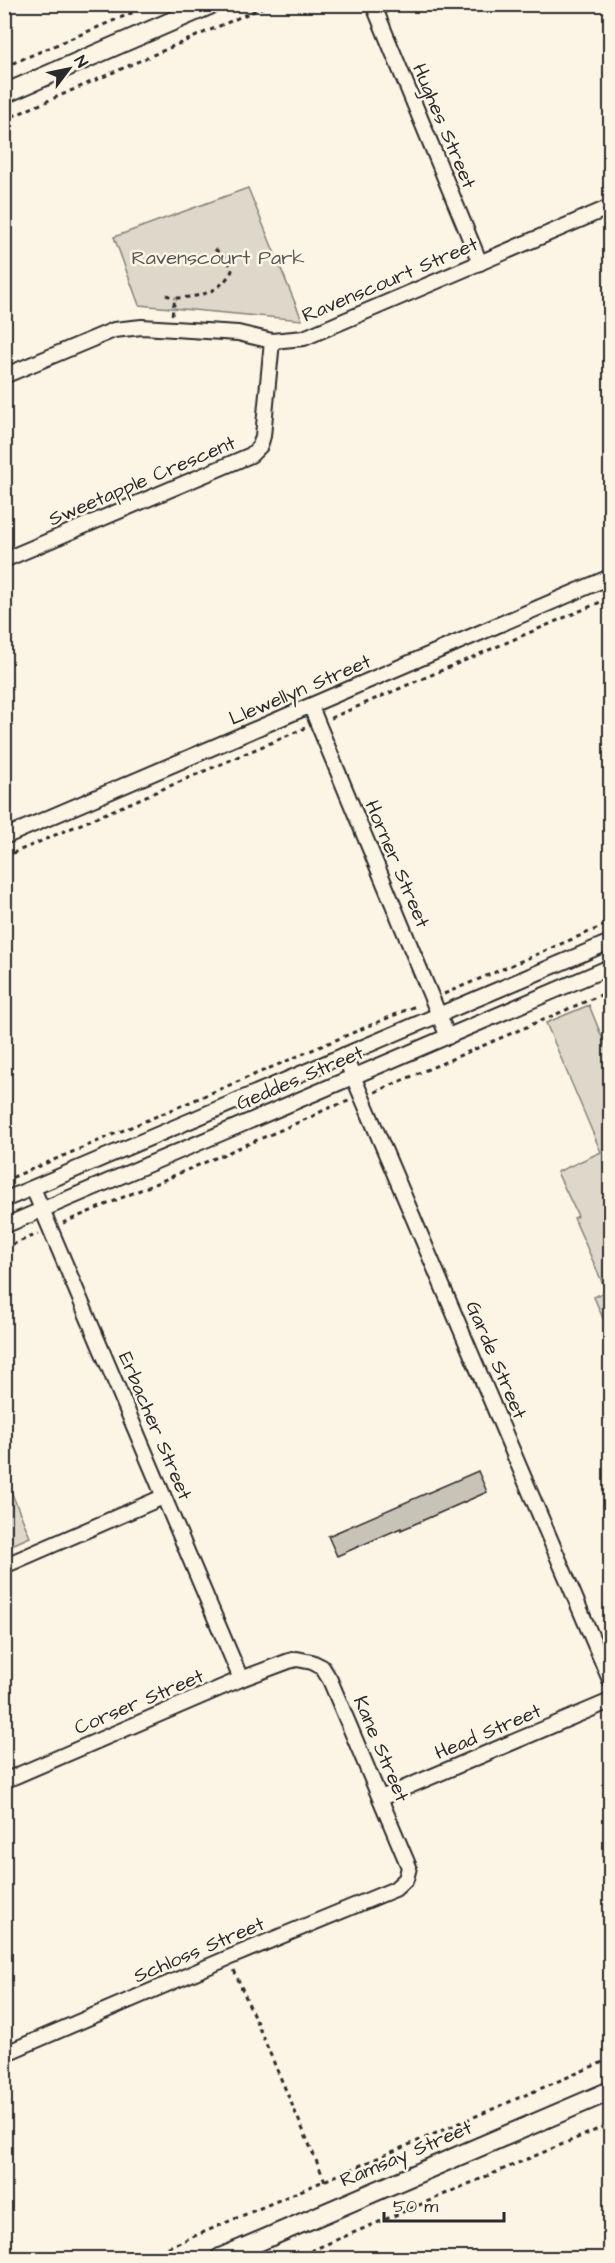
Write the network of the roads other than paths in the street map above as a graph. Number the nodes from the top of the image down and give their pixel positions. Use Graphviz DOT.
graph roads {
  1 [pos="212,4"];
  2 [pos="373,4"];
  3 [pos="4,94"];
  4 [pos="610,207"];
  5 [pos="480,263"];
  6 [pos="272,341"];
  7 [pos="4,376"];
  8 [pos="4,560"];
  9 [pos="610,577"];
  10 [pos="311,707"];
  11 [pos="4,837"];
  12 [pos="610,942"];
  13 [pos="610,967"];
  14 [pos="439,1015"];
  15 [pos="448,1037"];
  16 [pos="345,1055"];
  17 [pos="354,1076"];
  18 [pos="33,1188"];
  19 [pos="4,1200"];
  20 [pos="42,1210"];
  21 [pos="4,1226"];
  22 [pos="164,1497"];
  23 [pos="4,1566"];
  24 [pos="289,1661"];
  25 [pos="241,1679"];
  26 [pos="610,1680"];
  27 [pos="610,1701"];
  28 [pos="4,1781"];
  29 [pos="381,1798"];
  30 [pos="406,1879"];
  31 [pos="4,2054"];
  32 [pos="610,2091"];
  33 [pos="219,2259"];
  1 -- 3 [label="street"];
  2 -- 5 [label="street, Hughes Street"];
  4 -- 5 [label="street, Ravenscourt Street"];
  5 -- 6 [label="street, Ravenscourt Street"];
  6 -- 7 [label="street, Ravenscourt Street"];
  6 -- 8 [label="street, Sweetapple Crescent"];
  9 -- 10 [label="street, Llewellyn Street"];
  10 -- 11 [label="street, Llewellyn Street"];
  10 -- 14 [label="street, Horner Street"];
  12 -- 14 [label="street, Geddes Street"];
  13 -- 15 [label="street, Geddes Street"];
  14 -- 15 [label="street, Horner Street"];
  14 -- 16 [label="street, Geddes Street"];
  15 -- 17 [label="street, Geddes Street"];
  16 -- 17 [label="street, Garde Street"];
  16 -- 18 [label="street, Geddes Street"];
  17 -- 20 [label="street, Geddes Street"];
  17 -- 26 [label="street, Garde Street"];
  18 -- 19 [label="street, Geddes Street"];
  18 -- 20 [label="street, Erbacher Street"];
  20 -- 21 [label="street, Geddes Street"];
  20 -- 22 [label="street, Erbacher Street"];
  22 -- 23 [label="street"];
  22 -- 25 [label="street, Erbacher Street"];
  24 -- 25 [label="street, Corser Street"];
  24 -- 29 [label="street, Kane Street"];
  25 -- 28 [label="street, Corser Street"];
  27 -- 29 [label="street, Head Street"];
  29 -- 30 [label="street, Kane Street"];
  30 -- 31 [label="street, Schloss Street"];
  32 -- 33 [label="street, Ramsay Street"];
}
